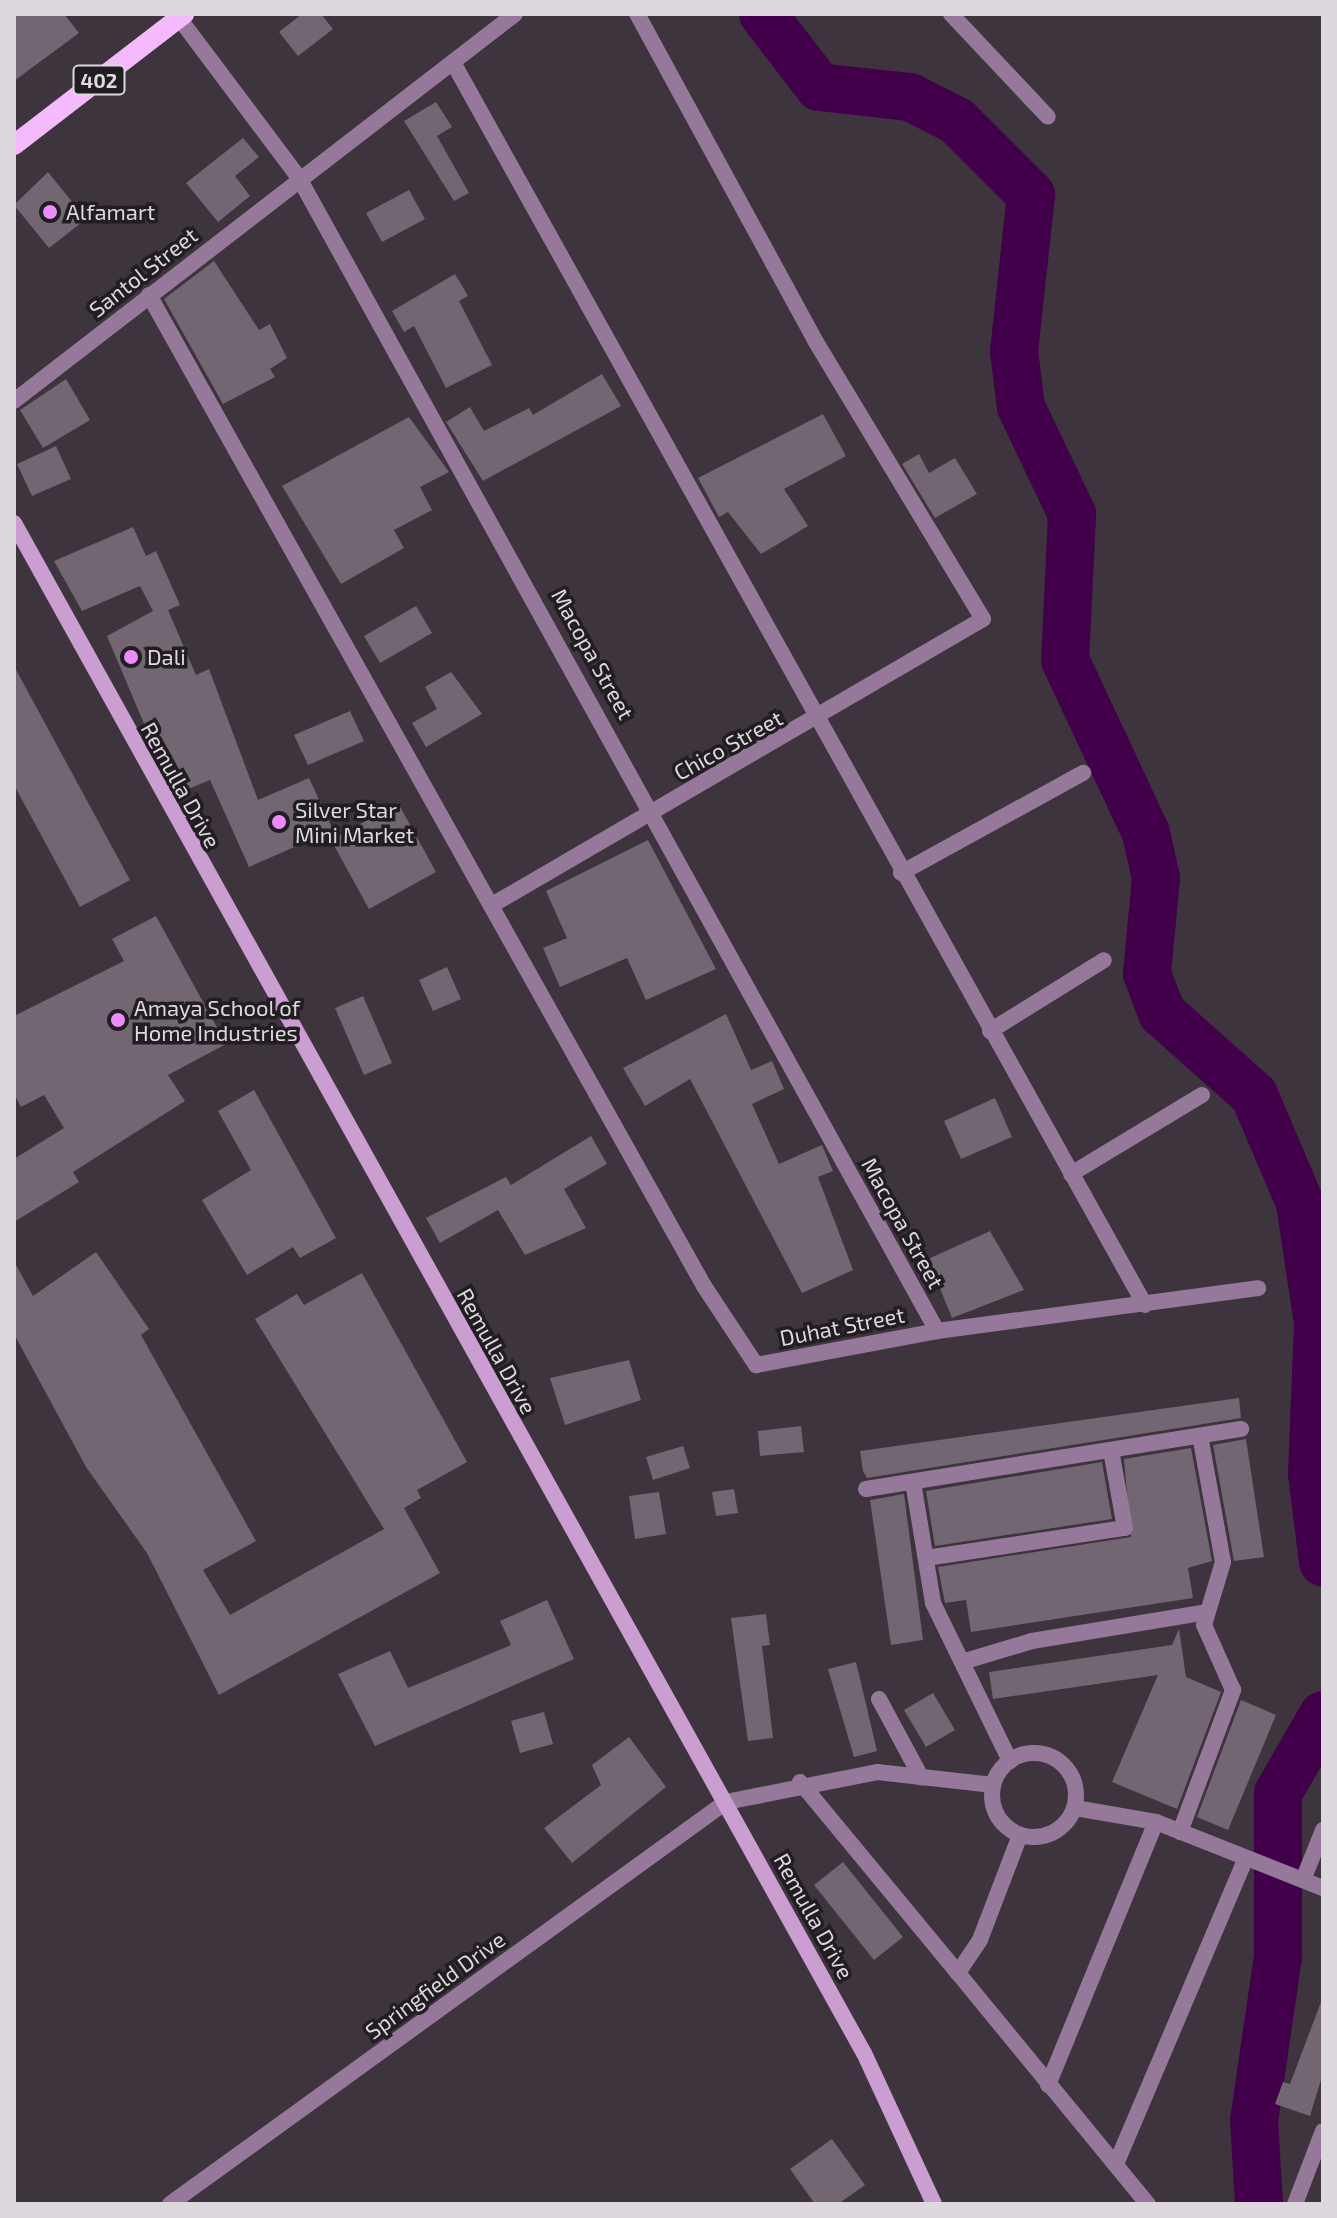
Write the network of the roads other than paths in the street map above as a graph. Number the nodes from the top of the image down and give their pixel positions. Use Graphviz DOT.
graph roads {
  1 [pos="515,14"];
  2 [pos="637,14"];
  3 [pos="951,14"];
  4 [pos="182,16"];
  5 [pos="455,66"];
  6 [pos="1048,117"];
  7 [pos="14,145"];
  8 [pos="299,178"];
  9 [pos="149,295"];
  10 [pos="14,401"];
  11 [pos="14,523"];
  12 [pos="815,721"];
  13 [pos="1083,773"];
  14 [pos="654,811"];
  15 [pos="901,873"];
  16 [pos="492,905"];
  17 [pos="1104,960"];
  18 [pos="990,1031"];
  19 [pos="1202,1095"];
  20 [pos="1071,1174"];
  21 [pos="1258,1288"];
  22 [pos="1145,1305"];
  23 [pos="937,1331"];
  24 [pos="1241,1429"];
  25 [pos="1200,1436"];
  26 [pos="1111,1450"];
  27 [pos="913,1482"];
  28 [pos="866,1489"];
  29 [pos="926,1558"];
  30 [pos="1207,1612"];
  31 [pos="962,1662"];
  32 [pos="879,1699"];
  33 [pos="1010,1761"];
  34 [pos="921,1777"];
  35 [pos="800,1782"];
  36 [pos="993,1785"];
  37 [pos="726,1802"];
  38 [pos="1075,1808"];
  39 [pos="1156,1822"];
  40 [pos="1323,1830"];
  41 [pos="1180,1832"];
  42 [pos="1020,1835"];
  43 [pos="1246,1858"];
  44 [pos="1303,1880"];
  45 [pos="1323,1888"];
  46 [pos="958,1973"];
  47 [pos="1048,2085"];
  48 [pos="1323,2131"];
  49 [pos="1116,2164"];
  50 [pos="170,2204"];
  51 [pos="934,2204"];
  52 [pos="1148,2204"];
  53 [pos="1295,2204"];
  1 -- 5 [label="street, Santol Street"];
  2 -- 12 [label="street, Chico Street"];
  3 -- 6 [label="street"];
  4 -- 7 [label="main road, 402"];
  4 -- 8 [label="street, Macopa Street"];
  5 -- 8 [label="street, Santol Street"];
  5 -- 12 [label="street"];
  8 -- 9 [label="street, Santol Street"];
  8 -- 14 [label="street, Macopa Street"];
  9 -- 10 [label="street, Santol Street"];
  9 -- 16 [label="street"];
  11 -- 37 [label="main road, Remulla Drive"];
  12 -- 14 [label="street, Chico Street"];
  12 -- 15 [label="street"];
  13 -- 15 [label="street"];
  14 -- 16 [label="street, Chico Street"];
  14 -- 23 [label="street, Macopa Street"];
  15 -- 18 [label="street"];
  16 -- 23 [label="street, Duhat Street"];
  17 -- 18 [label="street"];
  18 -- 20 [label="street"];
  19 -- 20 [label="street"];
  20 -- 22 [label="street"];
  21 -- 22 [label="street, Duhat Street"];
  22 -- 23 [label="street, Duhat Street"];
  24 -- 25 [label="street"];
  25 -- 26 [label="street"];
  25 -- 30 [label="street"];
  26 -- 27 [label="street"];
  26 -- 29 [label="street"];
  27 -- 28 [label="street"];
  27 -- 29 [label="street"];
  29 -- 31 [label="street"];
  30 -- 31 [label="street"];
  30 -- 41 [label="street"];
  31 -- 33 [label="street"];
  32 -- 34 [label="street"];
  33 -- 36 [label="street"];
  33 -- 38 [label="street"];
  34 -- 35 [label="street"];
  34 -- 36 [label="street"];
  35 -- 37 [label="street"];
  35 -- 46 [label="street"];
  36 -- 42 [label="street"];
  37 -- 50 [label="street, Springfield Drive"];
  37 -- 51 [label="main road, Remulla Drive"];
  38 -- 39 [label="street"];
  38 -- 42 [label="street"];
  39 -- 41 [label="street"];
  39 -- 47 [label="street"];
  40 -- 44 [label="street"];
  41 -- 43 [label="street"];
  42 -- 46 [label="street"];
  43 -- 44 [label="street"];
  43 -- 49 [label="street"];
  44 -- 45 [label="street"];
  46 -- 47 [label="street"];
  47 -- 49 [label="street"];
  48 -- 53 [label="street"];
  49 -- 52 [label="street"];
}
